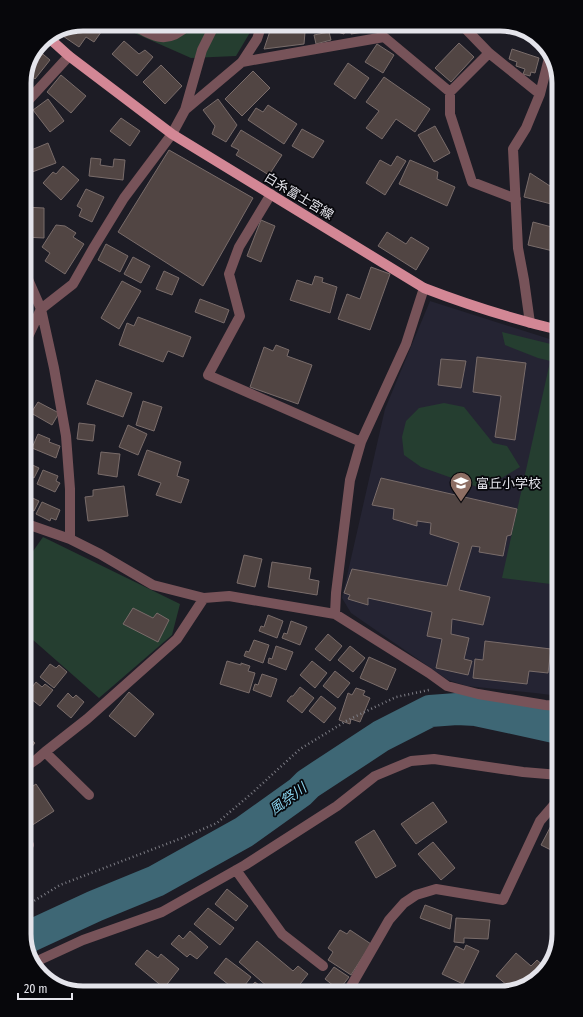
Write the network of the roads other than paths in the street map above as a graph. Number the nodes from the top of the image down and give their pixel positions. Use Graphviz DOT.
graph roads {
  1 [pos="146,31"];
  2 [pos="181,31"];
  3 [pos="212,31"];
  4 [pos="260,31"];
  5 [pos="467,31"];
  6 [pos="53,41"];
  7 [pos="489,53"];
  8 [pos="69,56"];
  9 [pos="242,62"];
  10 [pos="548,63"];
  11 [pos="450,92"];
  12 [pos="540,94"];
  13 [pos="31,97"];
  14 [pos="185,110"];
  15 [pos="172,134"];
  16 [pos="271,194"];
  17 [pos="516,199"];
  18 [pos="31,286"];
  19 [pos="424,288"];
  20 [pos="41,309"];
  21 [pos="530,323"];
  22 [pos="552,328"];
  23 [pos="31,330"];
  24 [pos="361,442"];
  25 [pos="31,525"];
  26 [pos="70,539"];
  27 [pos="204,598"];
  28 [pos="335,614"];
  29 [pos="552,706"];
  30 [pos="45,752"];
  31 [pos="31,763"];
  32 [pos="552,774"];
  33 [pos="89,795"];
  34 [pos="552,807"];
  35 [pos="236,870"];
  36 [pos="38,961"];
  37 [pos="323,966"];
  38 [pos="351,986"];
  1 -- 2 [label="street"];
  3 -- 14 [label="street"];
  4 -- 9 [label="street"];
  5 -- 7 [label="street"];
  6 -- 8 [label="main road, 白糸富士宮線"];
  7 -- 11 [label="street"];
  7 -- 12 [label="street"];
  8 -- 13 [label="street"];
  8 -- 15 [label="main road, 白糸富士宮線"];
  9 -- 11 [label="street"];
  9 -- 14 [label="street"];
  10 -- 12 [label="street"];
  11 -- 17 [label="street"];
  12 -- 17 [label="street"];
  14 -- 15 [label="street"];
  15 -- 16 [label="main road, 白糸富士宮線"];
  15 -- 20 [label="street"];
  16 -- 19 [label="main road, 白糸富士宮線"];
  16 -- 24 [label="street"];
  17 -- 21 [label="street"];
  18 -- 20 [label="street"];
  19 -- 21 [label="main road, 白糸富士宮線"];
  19 -- 24 [label="street"];
  20 -- 23 [label="street"];
  20 -- 26 [label="street"];
  21 -- 22 [label="main road, 白糸富士宮線"];
  24 -- 28 [label="street"];
  25 -- 26 [label="street"];
  26 -- 27 [label="street"];
  27 -- 28 [label="street"];
  27 -- 30 [label="street"];
  28 -- 29 [label="street"];
  30 -- 31 [label="street"];
  30 -- 33 [label="street"];
  32 -- 35 [label="street"];
  34 -- 38 [label="street"];
  35 -- 36 [label="street"];
  35 -- 37 [label="street"];
}
